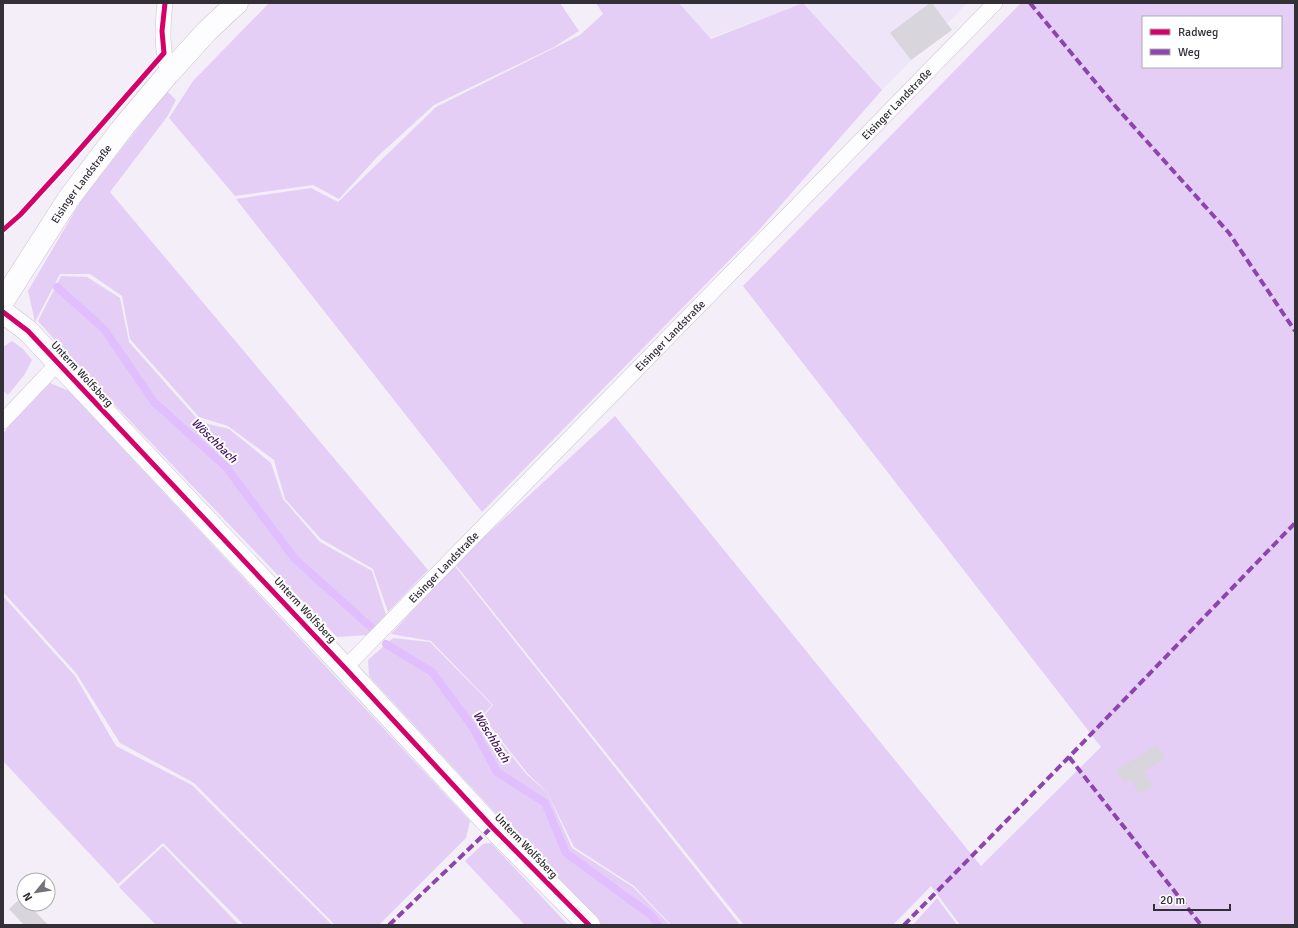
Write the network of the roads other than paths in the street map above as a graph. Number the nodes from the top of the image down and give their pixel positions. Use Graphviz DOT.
graph roads {
  1 [pos="165,3"];
  2 [pos="237,3"];
  3 [pos="987,6"];
  4 [pos="168,74"];
  5 [pos="3,302"];
  6 [pos="3,312"];
  7 [pos="58,363"];
  8 [pos="3,421"];
  9 [pos="345,668"];
  10 [pos="589,925"];
  1 -- 4 [label="lane"];
  2 -- 4 [label="street, Eisinger Landstraße"];
  3 -- 9 [label="lane, Eisinger Landstraße"];
  4 -- 5 [label="street, Eisinger Landstraße"];
  6 -- 7 [label="street, Unterm Wolfsberg"];
  7 -- 8 [label="lane"];
  7 -- 9 [label="street, Unterm Wolfsberg"];
  9 -- 10 [label="street, Unterm Wolfsberg"];
}
